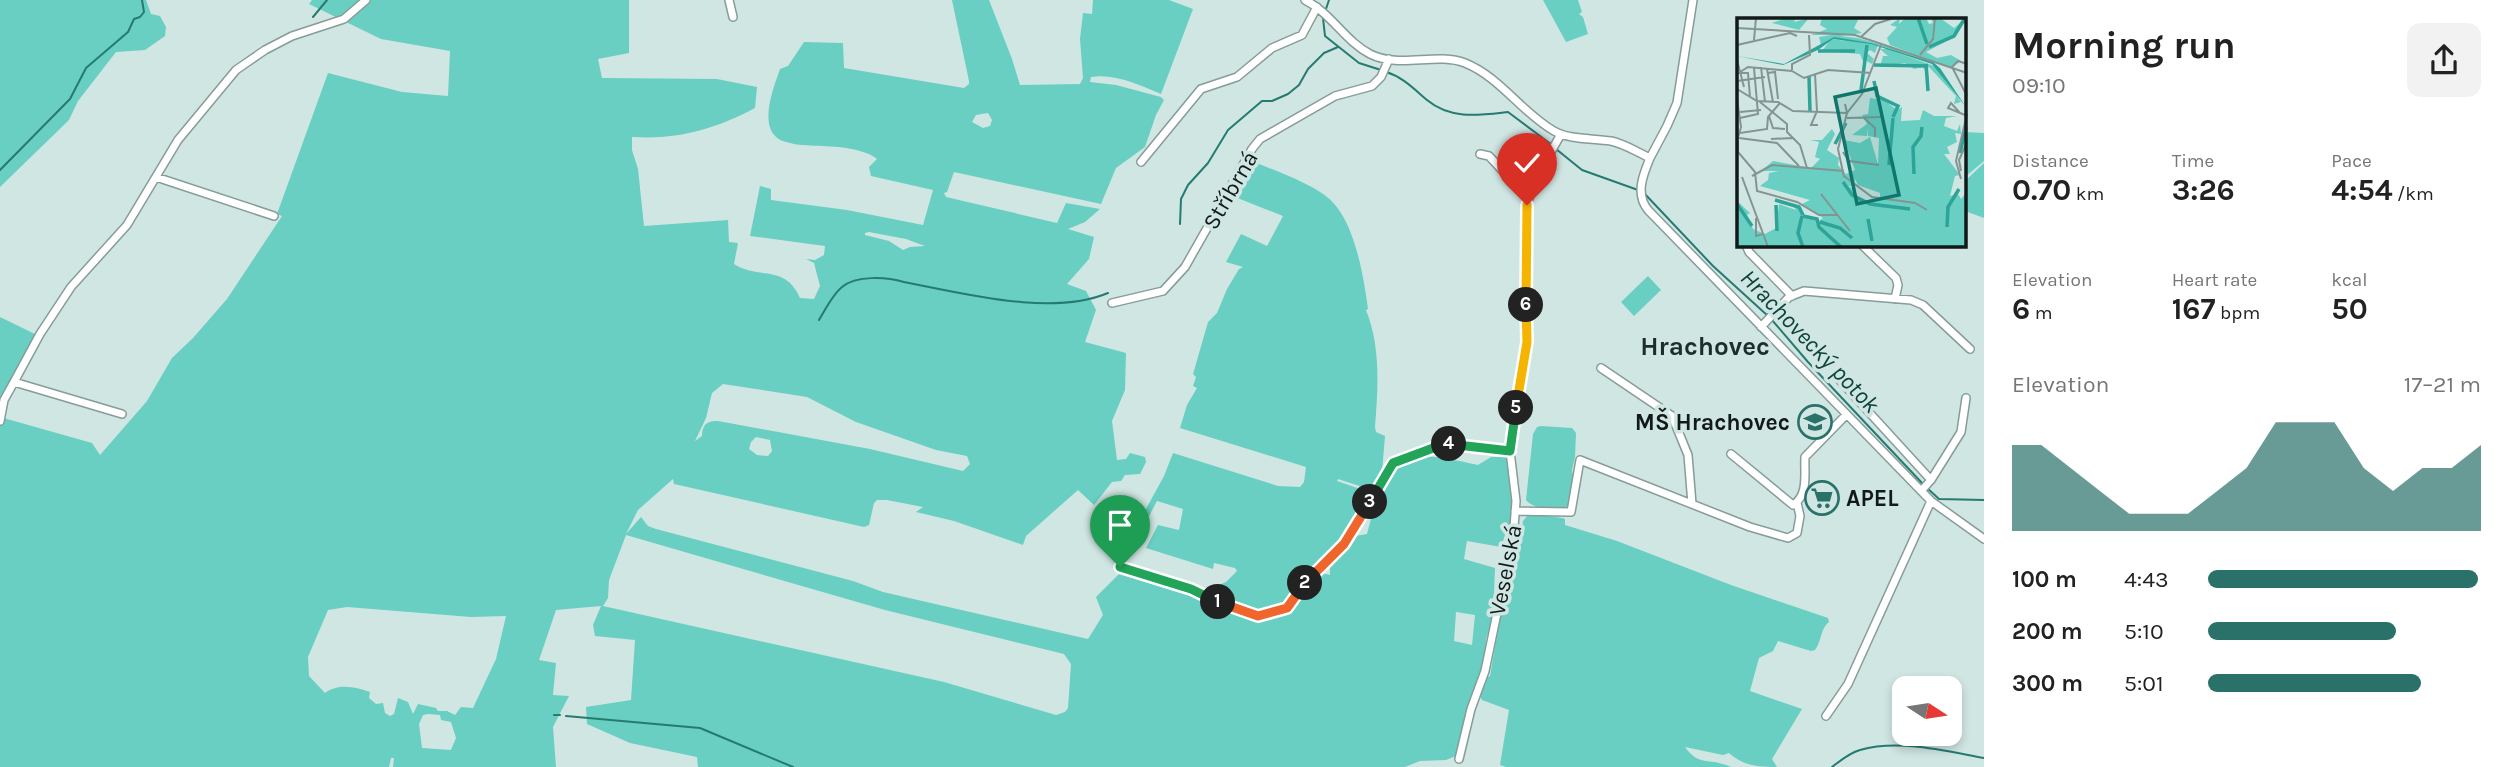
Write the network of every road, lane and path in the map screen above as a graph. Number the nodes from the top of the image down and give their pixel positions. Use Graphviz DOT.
graph roads {
  1 [pos="366,0"];
  2 [pos="729,0"];
  3 [pos="1305,0"];
  4 [pos="1693,0"];
  5 [pos="1319,8"];
  6 [pos="733,17"];
  7 [pos="1387,63"];
  8 [pos="1561,135"];
  9 [pos="1480,153"];
  10 [pos="1650,158"];
  11 [pos="1141,162"];
  12 [pos="156,177"];
  13 [pos="1534,182"];
  14 [pos="274,216"];
  15 [pos="1747,247"];
  16 [pos="1864,247"];
  17 [pos="1792,296"];
  18 [pos="1895,299"];
  19 [pos="1112,303"];
  20 [pos="1764,324"];
  21 [pos="1970,349"];
  22 [pos="1601,368"];
  23 [pos="1835,375"];
  24 [pos="14,382"];
  25 [pos="1966,398"];
  26 [pos="122,414"];
  27 [pos="1846,415"];
  28 [pos="0,421"];
  29 [pos="1510,451"];
  30 [pos="1731,454"];
  31 [pos="1926,486"];
  32 [pos="1931,501"];
  33 [pos="1797,503"];
  34 [pos="1692,504"];
  35 [pos="1516,511"];
  36 [pos="1984,540"];
  37 [pos="1120,567"];
  38 [pos="1826,716"];
  39 [pos="1459,759"];
  1 -- 12 [label="street"];
  2 -- 6 [label="street"];
  3 -- 5 [label="street"];
  4 -- 10 [label="street"];
  5 -- 7 [label="street"];
  5 -- 11 [label="street"];
  7 -- 8 [label="street"];
  7 -- 19 [label="street, Stříbrná"];
  8 -- 10 [label="street"];
  8 -- 13 [label="street, Veselská"];
  9 -- 13 [label="street"];
  10 -- 20 [label="street"];
  12 -- 14 [label="street"];
  12 -- 24 [label="street"];
  13 -- 29 [label="street, Veselská"];
  15 -- 17 [label="street"];
  16 -- 18 [label="street"];
  17 -- 18 [label="street"];
  17 -- 20 [label="street"];
  18 -- 21 [label="street"];
  20 -- 27 [label="street"];
  22 -- 34 [label="street"];
  23 -- 31 [label="street"];
  24 -- 26 [label="street"];
  24 -- 28 [label="street"];
  25 -- 31 [label="street"];
  27 -- 31 [label="street"];
  27 -- 33 [label="street"];
  29 -- 35 [label="street, Veselská"];
  29 -- 37 [label="street"];
  30 -- 33 [label="street"];
  31 -- 32 [label="street"];
  32 -- 36 [label="street"];
  32 -- 38 [label="street"];
  33 -- 34 [label="street"];
  34 -- 35 [label="street"];
  35 -- 39 [label="street, Veselská"];
}
